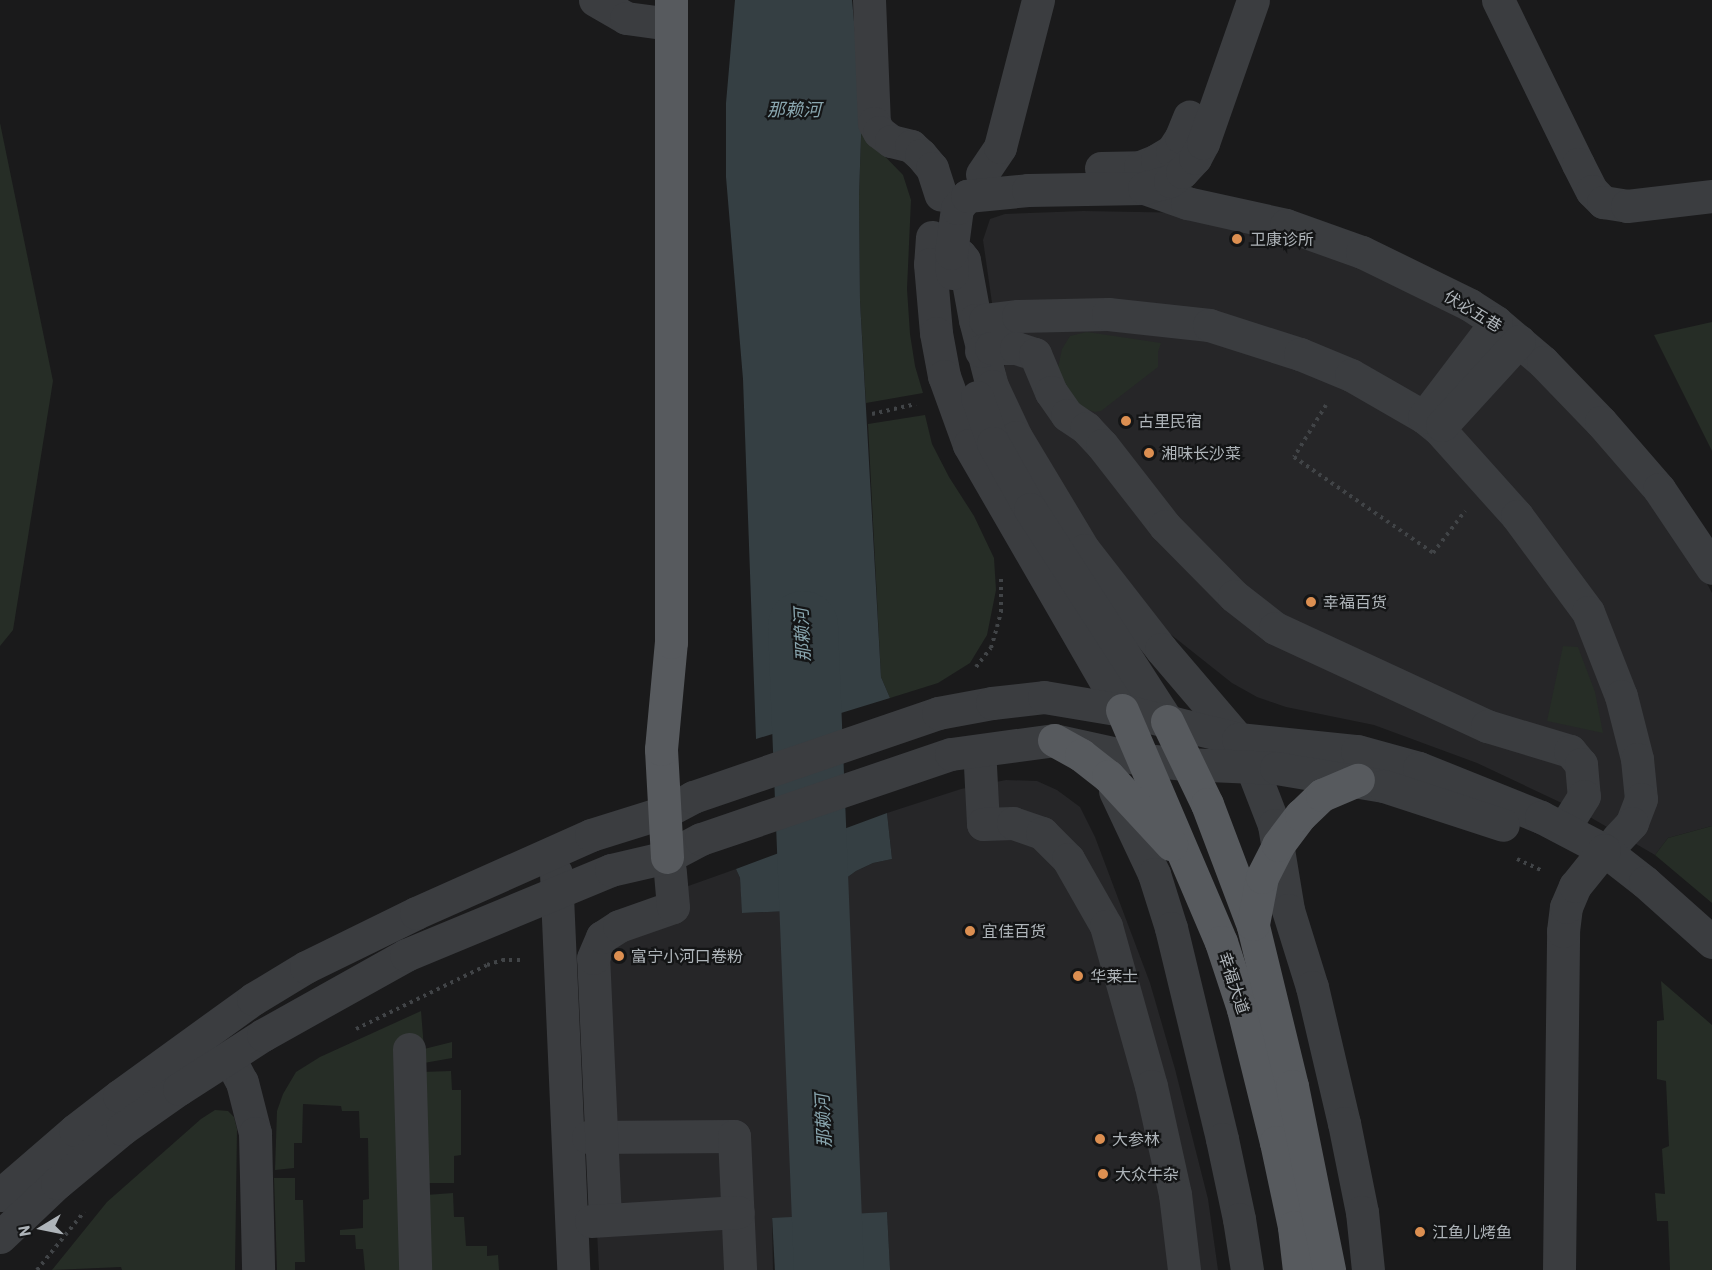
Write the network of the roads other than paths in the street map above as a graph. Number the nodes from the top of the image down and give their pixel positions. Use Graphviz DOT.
graph roads {
  1 [pos="595,0"];
  2 [pos="869,0"];
  3 [pos="1038,0"];
  4 [pos="1232,0"];
  5 [pos="1253,0"];
  6 [pos="1498,0"];
  7 [pos="671,12"];
  8 [pos="982,174"];
  9 [pos="1143,188"];
  10 [pos="941,195"];
  11 [pos="1712,196"];
  12 [pos="951,253"];
  13 [pos="1507,331"];
  14 [pos="983,336"];
  15 [pos="1431,423"];
  16 [pos="1712,568"];
  17 [pos="1122,710"];
  18 [pos="1167,721"];
  19 [pos="1238,739"];
  20 [pos="1054,740"];
  21 [pos="966,760"];
  22 [pos="1144,760"];
  23 [pos="1186,765"];
  24 [pos="1252,768"];
  25 [pos="1108,776"];
  26 [pos="1358,780"];
  27 [pos="665,812"];
  28 [pos="1564,828"];
  29 [pos="1278,845"];
  30 [pos="555,851"];
  31 [pos="1597,860"];
  32 [pos="668,863"];
  33 [pos="1187,863"];
  34 [pos="557,894"];
  35 [pos="1253,926"];
  36 [pos="1712,942"];
  37 [pos="1712,965"];
  38 [pos="409,1049"];
  39 [pos="229,1058"];
  40 [pos="594,1137"];
  41 [pos="0,1195"];
  42 [pos="738,1212"];
  43 [pos="0,1237"];
  44 [pos="258,1270"];
  45 [pos="415,1270"];
  46 [pos="573,1270"];
  47 [pos="740,1270"];
  48 [pos="1184,1270"];
  49 [pos="1247,1270"];
  50 [pos="1299,1270"];
  51 [pos="1329,1270"];
  52 [pos="1368,1270"];
  53 [pos="1559,1270"];
  1 -- 7 [label="street"];
  2 -- 10 [label="street"];
  3 -- 8 [label="street"];
  4 -- 8 [label="street"];
  5 -- 9 [label="street"];
  6 -- 11 [label="street"];
  7 -- 27 [label="main road"];
  8 -- 10 [label="street"];
  9 -- 12 [label="street"];
  9 -- 13 [label="street, 伏必五巷"];
  10 -- 17 [label="street"];
  12 -- 14 [label="street"];
  12 -- 18 [label="street"];
  13 -- 15 [label="street"];
  13 -- 16 [label="street, 伏必五巷"];
  14 -- 15 [label="street"];
  14 -- 19 [label="street"];
  14 -- 28 [label="street"];
  15 -- 31 [label="street"];
  17 -- 18 [label="street"];
  17 -- 22 [label="main road, 幸福大道"];
  17 -- 27 [label="street"];
  18 -- 19 [label="street"];
  18 -- 23 [label="main road, 幸福大道"];
  19 -- 24 [label="street"];
  19 -- 28 [label="street"];
  20 -- 21 [label="street"];
  20 -- 22 [label="street"];
  20 -- 25 [label="main road"];
  21 -- 32 [label="street"];
  21 -- 48 [label="street"];
  22 -- 23 [label="street"];
  22 -- 33 [label="main road, 幸福大道"];
  23 -- 24 [label="street"];
  23 -- 35 [label="main road, 幸福大道"];
  24 -- 26 [label="street"];
  24 -- 29 [label="street"];
  25 -- 33 [label="main road"];
  25 -- 49 [label="street"];
  26 -- 29 [label="main road"];
  26 -- 31 [label="street"];
  27 -- 30 [label="street"];
  27 -- 32 [label="main road"];
  28 -- 31 [label="street"];
  29 -- 35 [label="main road"];
  29 -- 52 [label="street"];
  30 -- 34 [label="street"];
  30 -- 41 [label="street"];
  31 -- 36 [label="street"];
  31 -- 37 [label="street"];
  31 -- 53 [label="street"];
  32 -- 34 [label="street"];
  32 -- 40 [label="street"];
  33 -- 50 [label="main road, 幸福大道"];
  34 -- 39 [label="street"];
  34 -- 46 [label="street"];
  35 -- 51 [label="main road, 幸福大道"];
  38 -- 45 [label="street"];
  39 -- 43 [label="street"];
  39 -- 44 [label="street"];
  40 -- 42 [label="street"];
  40 -- 42 [label="street"];
  42 -- 47 [label="street"];
}
